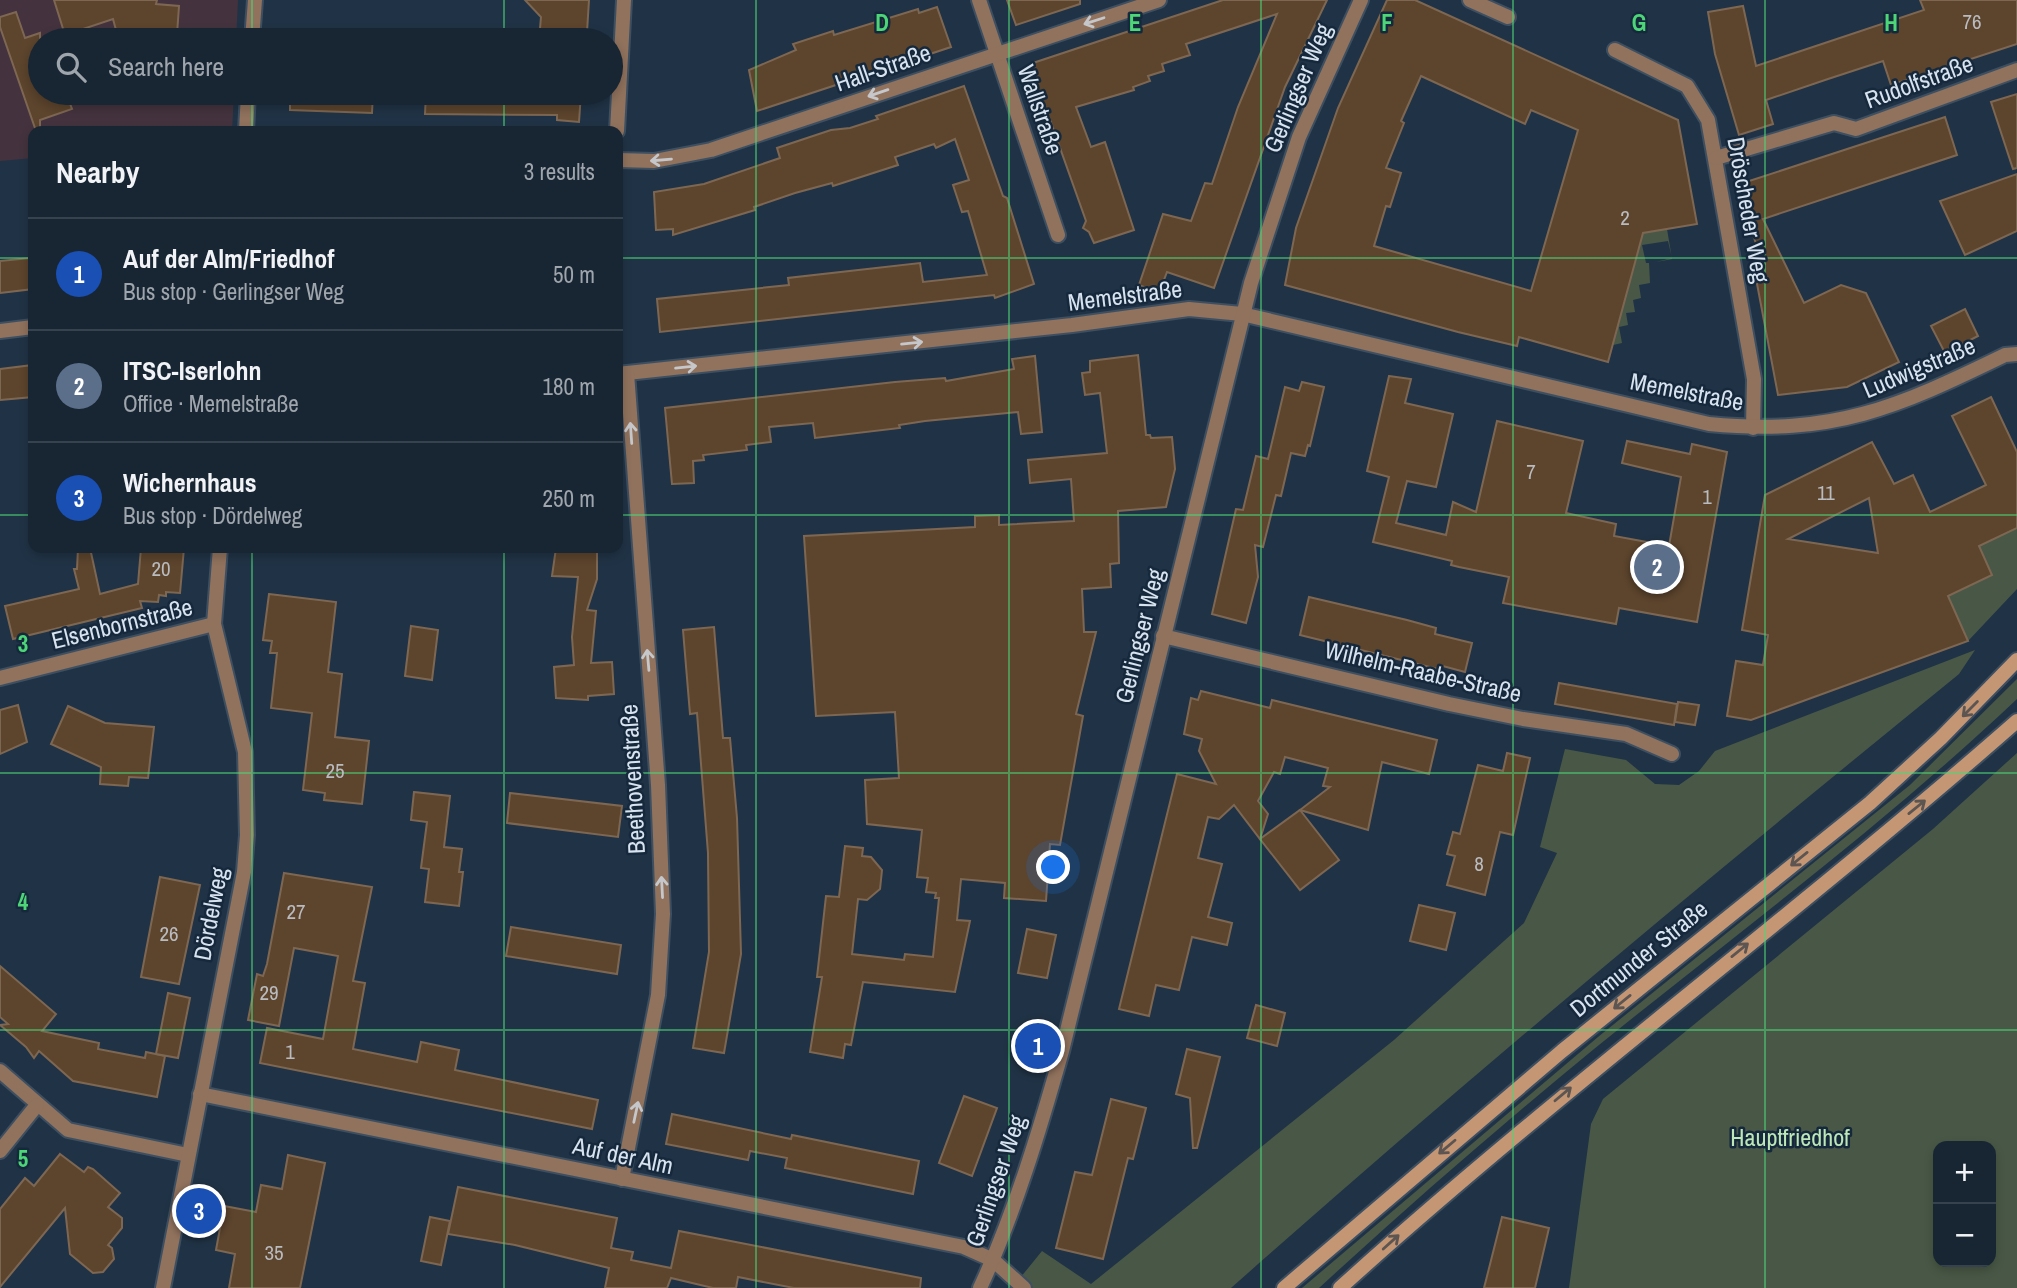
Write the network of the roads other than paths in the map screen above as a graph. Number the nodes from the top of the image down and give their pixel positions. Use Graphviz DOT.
graph roads {
  1 [pos="255,0"];
  2 [pos="624,0"];
  3 [pos="979,0"];
  4 [pos="1159,0"];
  5 [pos="1361,0"];
  6 [pos="1470,0"];
  7 [pos="1508,17"];
  8 [pos="253,28"];
  9 [pos="623,28"];
  10 [pos="1615,50"];
  11 [pos="997,53"];
  12 [pos="2017,70"];
  13 [pos="247,105"];
  14 [pos="618,105"];
  15 [pos="246,126"];
  16 [pos="617,126"];
  17 [pos="1716,158"];
  18 [pos="623,160"];
  19 [pos="1058,235"];
  20 [pos="1242,314"];
  21 [pos="28,328"];
  22 [pos="0,331"];
  23 [pos="2017,354"];
  24 [pos="623,373"];
  25 [pos="623,384"];
  26 [pos="1754,428"];
  27 [pos="220,553"];
  28 [pos="214,624"];
  29 [pos="1163,636"];
  30 [pos="2017,660"];
  31 [pos="0,678"];
  32 [pos="2017,721"];
  33 [pos="1672,754"];
  34 [pos="0,1071"];
  35 [pos="200,1094"];
  36 [pos="37,1105"];
  37 [pos="0,1151"];
  38 [pos="188,1154"];
  39 [pos="622,1179"];
  40 [pos="993,1260"];
  41 [pos="163,1288"];
  42 [pos="980,1288"];
  43 [pos="1024,1288"];
  44 [pos="1284,1288"];
  45 [pos="1340,1288"];
  1 -- 8 [label="street"];
  2 -- 9 [label="street"];
  3 -- 11 [label="street, Wallstraße"];
  4 -- 11 [label="street, Hall-Straße, one-way"];
  5 -- 20 [label="street, Gerlingser Weg"];
  6 -- 7 [label="street"];
  10 -- 17 [label="street, Dröscheder Weg"];
  11 -- 18 [label="street, Hall-Straße, one-way"];
  11 -- 19 [label="street, Wallstraße"];
  12 -- 17 [label="street, Rudolfstraße"];
  13 -- 15 [label="street"];
  14 -- 16 [label="street"];
  17 -- 26 [label="street, Dröscheder Weg"];
  24 -- 20 [label="street, Memelstraße, one-way"];
  20 -- 26 [label="street, Memelstraße"];
  20 -- 29 [label="street, Gerlingser Weg"];
  21 -- 22 [label="street"];
  23 -- 26 [label="street, Ludwigstraße"];
  39 -- 25 [label="street, Beethovenstraße, one-way"];
  27 -- 28 [label="street, Dördelweg"];
  28 -- 31 [label="street, Elsenbornstraße"];
  28 -- 35 [label="street, Dördelweg"];
  29 -- 33 [label="street, Wilhelm-Raabe-Straße"];
  29 -- 40 [label="street, Gerlingser Weg"];
  30 -- 44 [label="main road, Dortmunder Straße, one-way"];
  45 -- 32 [label="main road, one-way"];
  34 -- 36 [label="street"];
  35 -- 38 [label="street, Dördelweg"];
  35 -- 39 [label="street, Auf der Alm"];
  36 -- 37 [label="street"];
  36 -- 38 [label="street"];
  38 -- 41 [label="street, Dördelweg"];
  39 -- 40 [label="street, Auf der Alm"];
  40 -- 42 [label="street, Gerlingser Weg"];
  40 -- 43 [label="street, Auf der Alm"];
}
